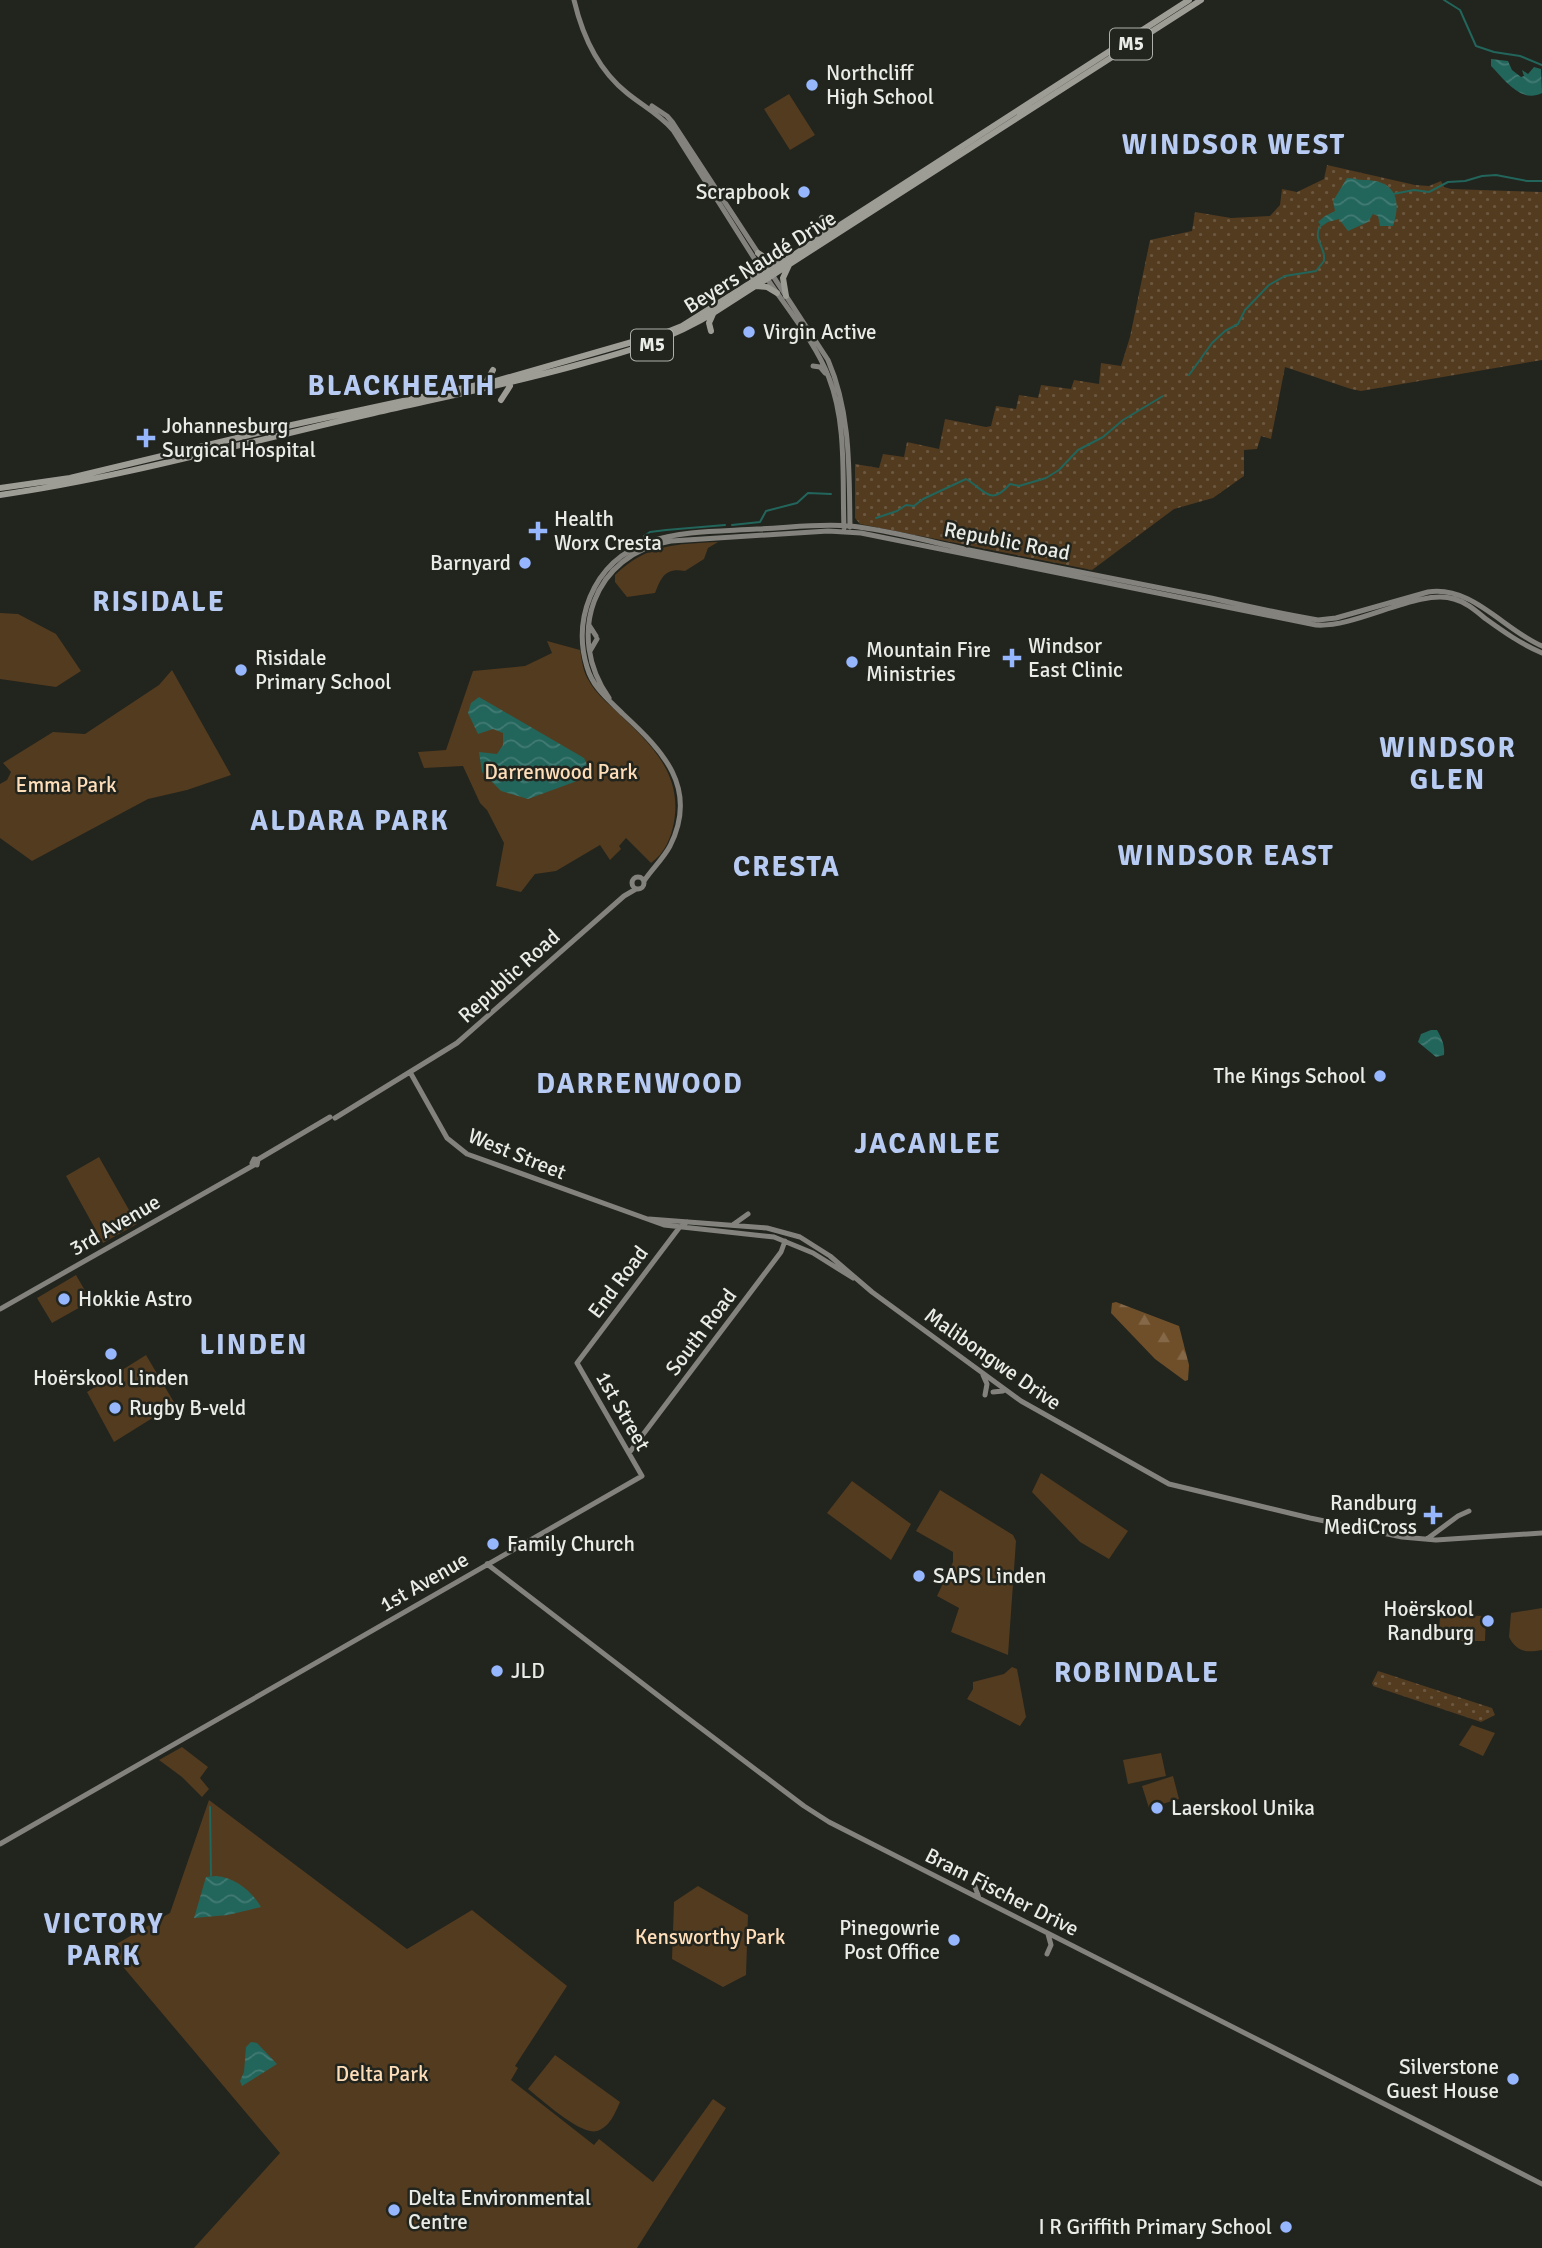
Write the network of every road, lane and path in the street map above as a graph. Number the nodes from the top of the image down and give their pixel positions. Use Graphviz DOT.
graph roads {
  1 [pos="574,0"];
  2 [pos="1189,0"];
  3 [pos="1201,0"];
  4 [pos="611,75"];
  5 [pos="822,218"];
  6 [pos="824,235"];
  7 [pos="758,253"];
  8 [pos="757,263"];
  9 [pos="781,263"];
  10 [pos="790,263"];
  11 [pos="768,274"];
  12 [pos="745,286"];
  13 [pos="755,286"];
  14 [pos="777,293"];
  15 [pos="786,296"];
  16 [pos="715,313"];
  17 [pos="702,320"];
  18 [pos="682,326"];
  19 [pos="711,331"];
  20 [pos="813,366"];
  21 [pos="494,370"];
  22 [pos="830,381"];
  23 [pos="514,383"];
  24 [pos="487,386"];
  25 [pos="0,488"];
  26 [pos="0,495"];
  27 [pos="847,528"];
  28 [pos="588,622"];
  29 [pos="1542,646"];
  30 [pos="1542,653"];
  31 [pos="589,654"];
  32 [pos="615,706"];
  33 [pos="642,879"];
  34 [pos="633,886"];
  35 [pos="410,1072"];
  36 [pos="649,1219"];
  37 [pos="687,1222"];
  38 [pos="731,1225"];
  39 [pos="755,1227"];
  40 [pos="679,1228"];
  41 [pos="774,1229"];
  42 [pos="785,1241"];
  43 [pos="799,1246"];
  44 [pos="783,1250"];
  45 [pos="856,1279"];
  46 [pos="0,1309"];
  47 [pos="577,1363"];
  48 [pos="981,1373"];
  49 [pos="993,1392"];
  50 [pos="985,1395"];
  51 [pos="1021,1401"];
  52 [pos="629,1453"];
  53 [pos="1117,1457"];
  54 [pos="635,1463"];
  55 [pos="642,1476"];
  56 [pos="627,1483"];
  57 [pos="1469,1511"];
  58 [pos="1542,1533"];
  59 [pos="1427,1539"];
  60 [pos="487,1564"];
  61 [pos="0,1844"];
  62 [pos="973,1881"];
  63 [pos="980,1899"];
  64 [pos="1047,1933"];
  65 [pos="1047,1954"];
  66 [pos="1542,2184"];
  1 -- 4 [label="main road"];
  2 -- 6 [label="main road, Beyers Naudé Drive / M5"];
  3 -- 10 [label="main road, Beyers Naudé Drive / M5"];
  4 -- 7 [label="main road"];
  4 -- 8 [label="main road"];
  5 -- 6 [label="main road"];
  6 -- 9 [label="main road, Beyers Naudé Drive / M5"];
  7 -- 9 [label="main road"];
  7 -- 11 [label="main road"];
  8 -- 11 [label="main road"];
  8 -- 12 [label="main road"];
  9 -- 11 [label="main road, Beyers Naudé Drive / M5"];
  10 -- 11 [label="main road, Beyers Naudé Drive / M5"];
  10 -- 15 [label="main road"];
  11 -- 12 [label="main road, Beyers Naudé Drive / M5"];
  11 -- 13 [label="main road, Beyers Naudé Drive / M5"];
  11 -- 14 [label="main road"];
  11 -- 15 [label="main road"];
  12 -- 18 [label="main road, Beyers Naudé Drive / M5"];
  13 -- 14 [label="main road"];
  13 -- 16 [label="main road, Beyers Naudé Drive / M5"];
  14 -- 22 [label="main road"];
  15 -- 27 [label="main road"];
  16 -- 17 [label="main road, Beyers Naudé Drive / M5"];
  16 -- 19 [label="main road"];
  17 -- 18 [label="main road"];
  17 -- 23 [label="main road, Beyers Naudé Drive / M5"];
  18 -- 24 [label="main road, Beyers Naudé Drive / M5"];
  20 -- 22 [label="main road"];
  21 -- 24 [label="main road"];
  22 -- 27 [label="main road"];
  23 -- 24 [label="main road, Beyers Naudé Drive / M5"];
  23 -- 24 [label="main road"];
  24 -- 25 [label="main road, Beyers Naudé Drive / M5"];
  24 -- 26 [label="main road, Beyers Naudé Drive / M5"];
  27 -- 28 [label="main road, Republic Road"];
  27 -- 29 [label="main road, Republic Road"];
  27 -- 30 [label="main road, Republic Road"];
  27 -- 32 [label="main road, Republic Road"];
  28 -- 31 [label="main road, Republic Road"];
  28 -- 31 [label="main road"];
  31 -- 32 [label="main road, Republic Road"];
  32 -- 33 [label="main road, Republic Road"];
  33 -- 34 [label="main road"];
  33 -- 34 [label="main road"];
  34 -- 35 [label="main road, Republic Road"];
  35 -- 36 [label="main road, West Street"];
  35 -- 46 [label="main road, 3rd Avenue"];
  36 -- 37 [label="main road, West Street"];
  36 -- 40 [label="main road, West Street"];
  37 -- 38 [label="main road, Malibongwe Drive"];
  37 -- 40 [label="main road, End Road"];
  38 -- 39 [label="main road, Malibongwe Drive"];
  38 -- 39 [label="main road"];
  39 -- 41 [label="main road, Malibongwe Drive"];
  40 -- 42 [label="main road, Malibongwe Drive"];
  40 -- 47 [label="main road, End Road"];
  41 -- 42 [label="main road"];
  41 -- 45 [label="main road, Malibongwe Drive"];
  42 -- 43 [label="main road, Malibongwe Drive"];
  42 -- 44 [label="main road, South Road"];
  43 -- 44 [label="main road"];
  43 -- 45 [label="main road, Malibongwe Drive"];
  44 -- 52 [label="main road, South Road"];
  45 -- 48 [label="main road, Malibongwe Drive"];
  47 -- 52 [label="main road, 1st Street"];
  48 -- 50 [label="main road"];
  48 -- 51 [label="main road, Malibongwe Drive"];
  49 -- 51 [label="main road"];
  51 -- 53 [label="main road, Malibongwe Drive"];
  52 -- 54 [label="main road, 1st Street"];
  53 -- 58 [label="main road, Malibongwe Drive"];
  53 -- 59 [label="main road, Malibongwe Drive"];
  54 -- 55 [label="main road, 1st Street"];
  54 -- 56 [label="main road"];
  55 -- 56 [label="main road, 1st Avenue"];
  56 -- 60 [label="main road, 1st Avenue"];
  57 -- 59 [label="main road"];
  58 -- 59 [label="main road, Malibongwe Drive"];
  60 -- 61 [label="main road, 1st Avenue"];
  60 -- 63 [label="main road, Bram Fischer Drive"];
  62 -- 63 [label="main road"];
  63 -- 64 [label="main road, Bram Fischer Drive"];
  64 -- 65 [label="main road"];
  64 -- 66 [label="main road, Bram Fischer Drive"];
}
